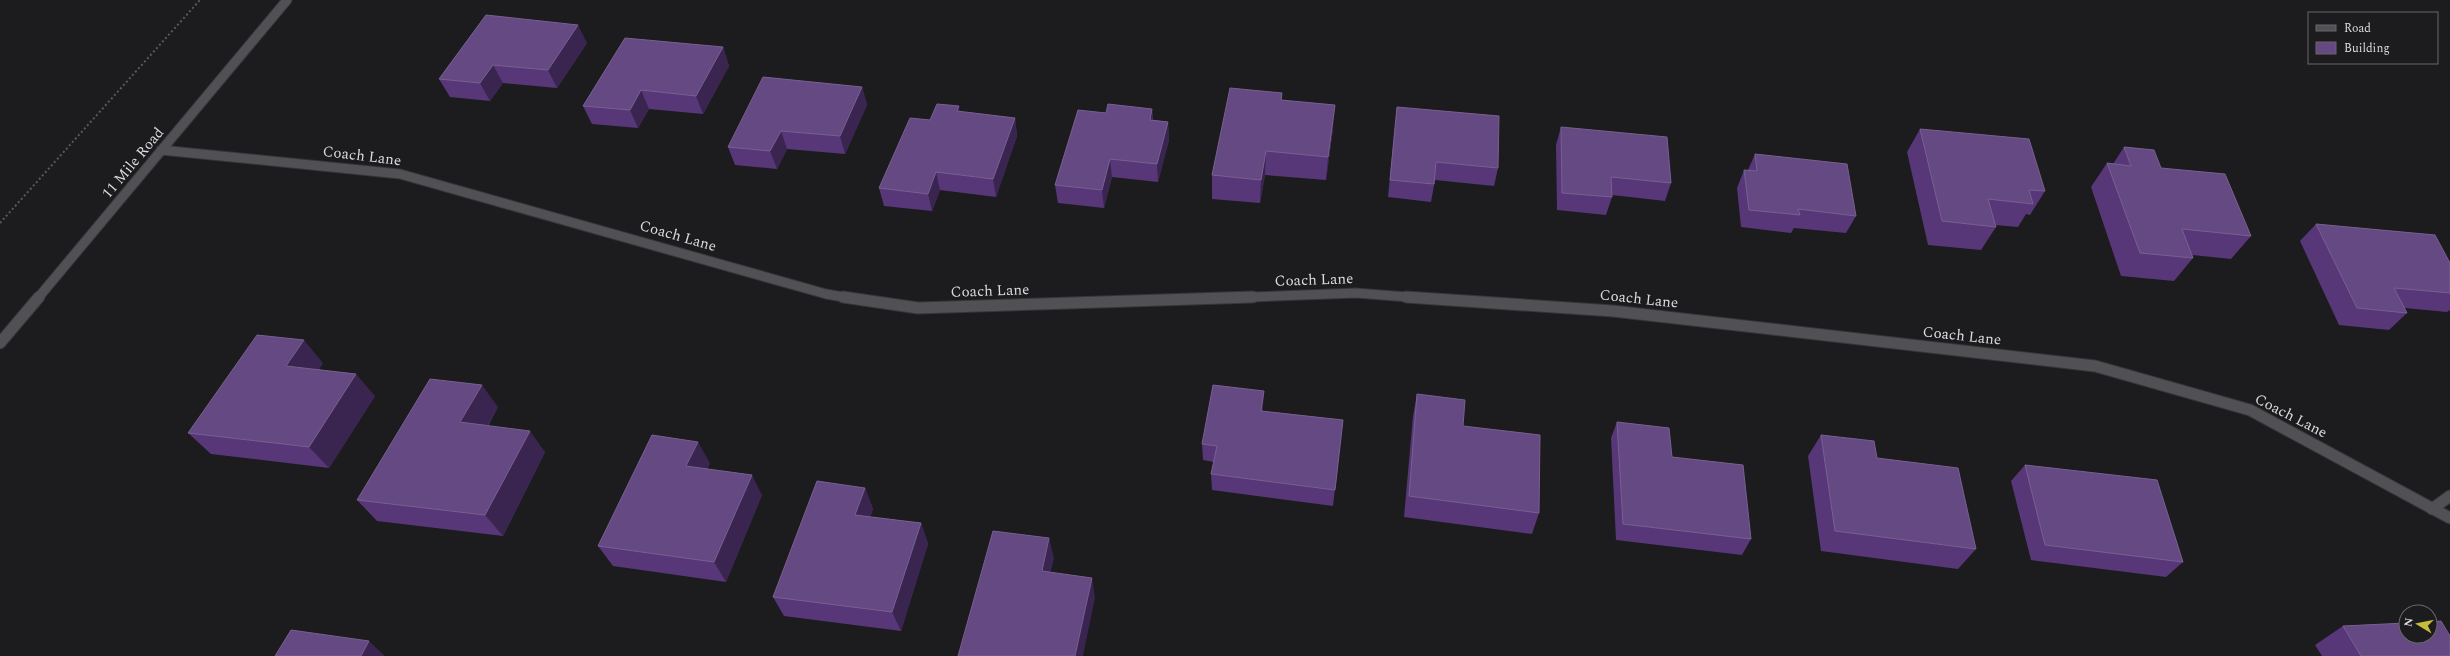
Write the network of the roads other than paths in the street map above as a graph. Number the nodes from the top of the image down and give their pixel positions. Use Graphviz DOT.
graph roads {
  1 [pos="287,0"];
  2 [pos="161,150"];
  3 [pos="0,343"];
  4 [pos="2450,496"];
  5 [pos="2432,509"];
  6 [pos="2450,518"];
  1 -- 2 [label="street, 11 Mile Road"];
  2 -- 3 [label="street, 11 Mile Road"];
  2 -- 5 [label="street, Coach Lane"];
  4 -- 5 [label="street"];
  5 -- 6 [label="street, Coach Lane"];
}
